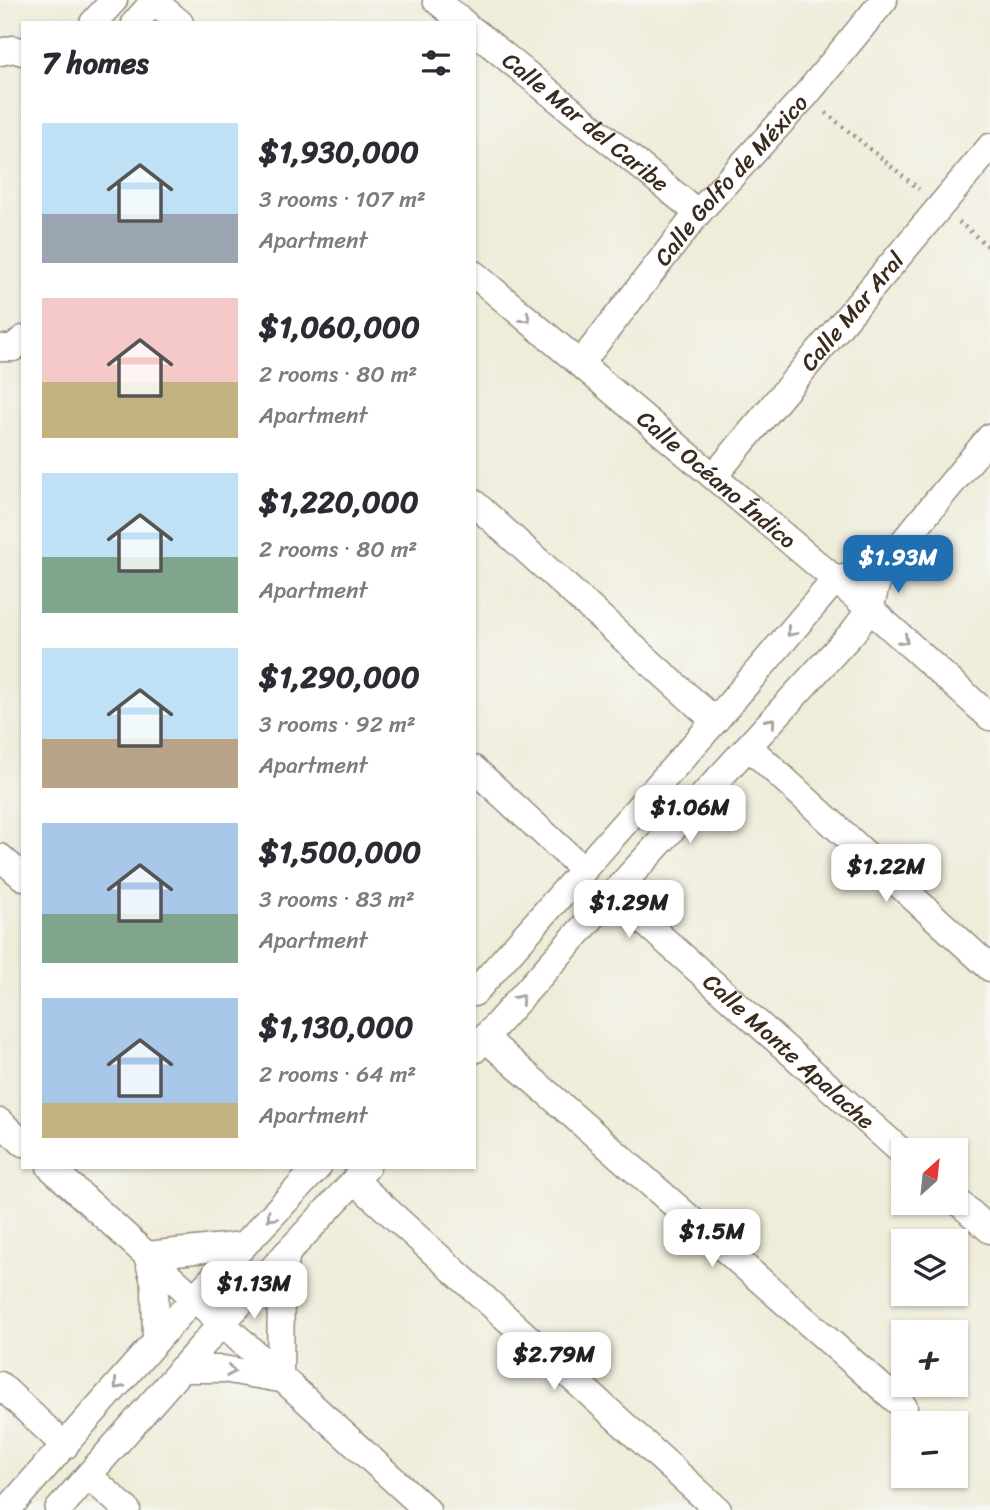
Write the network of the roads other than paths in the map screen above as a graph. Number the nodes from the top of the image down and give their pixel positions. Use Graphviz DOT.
graph roads {
  1 [pos="114,0"];
  2 [pos="154,0"];
  3 [pos="436,0"];
  4 [pos="884,0"];
  5 [pos="95,21"];
  6 [pos="137,21"];
  7 [pos="178,21"];
  8 [pos="462,21"];
  9 [pos="476,33"];
  10 [pos="21,51"];
  11 [pos="0,52"];
  12 [pos="990,147"];
  13 [pos="698,213"];
  14 [pos="476,276"];
  15 [pos="21,341"];
  16 [pos="0,348"];
  17 [pos="580,364"];
  18 [pos="990,437"];
  19 [pos="714,476"];
  20 [pos="476,505"];
  21 [pos="880,569"];
  22 [pos="835,580"];
  23 [pos="870,609"];
  24 [pos="990,717"];
  25 [pos="715,721"];
  26 [pos="749,747"];
  27 [pos="476,771"];
  28 [pos="0,857"];
  29 [pos="584,870"];
  30 [pos="21,875"];
  31 [pos="613,894"];
  32 [pos="990,968"];
  33 [pos="476,991"];
  34 [pos="480,1044"];
  35 [pos="0,1122"];
  36 [pos="21,1141"];
  37 [pos="891,1142"];
  38 [pos="52,1169"];
  39 [pos="316,1169"];
  40 [pos="361,1174"];
  41 [pos="968,1211"];
  42 [pos="990,1230"];
  43 [pos="244,1245"];
  44 [pos="286,1254"];
  45 [pos="147,1255"];
  46 [pos="194,1298"];
  47 [pos="222,1323"];
  48 [pos="156,1342"];
  49 [pos="181,1369"];
  50 [pos="280,1379"];
  51 [pos="0,1385"];
  52 [pos="904,1407"];
  53 [pos="65,1446"];
  54 [pos="89,1476"];
  55 [pos="7,1510"];
  56 [pos="58,1510"];
  57 [pos="127,1510"];
  58 [pos="427,1510"];
  59 [pos="718,1510"];
  1 -- 5 [label="street"];
  2 -- 6 [label="street"];
  2 -- 7 [label="street"];
  3 -- 8 [label="street"];
  4 -- 13 [label="street, Calle Golfo de México"];
  9 -- 13 [label="street, Calle Mar del Caribe"];
  10 -- 11 [label="street"];
  12 -- 19 [label="street, Calle Mar Aral"];
  13 -- 17 [label="street, Calle Golfo de México"];
  14 -- 17 [label="street, Calle Océano Índico, one-way"];
  15 -- 16 [label="street"];
  17 -- 19 [label="street, Calle Océano Índico"];
  18 -- 21 [label="street"];
  19 -- 22 [label="street, Calle Océano Índico"];
  20 -- 25 [label="street"];
  21 -- 22 [label="street"];
  21 -- 23 [label="street"];
  22 -- 23 [label="street, Calle Océano Índico"];
  22 -- 25 [label="street, one-way"];
  23 -- 24 [label="street, Calle Océano Índico, one-way"];
  26 -- 23 [label="street, one-way"];
  25 -- 29 [label="street"];
  26 -- 31 [label="street"];
  26 -- 32 [label="street"];
  27 -- 29 [label="street"];
  28 -- 30 [label="street"];
  29 -- 33 [label="street"];
  34 -- 31 [label="street, one-way"];
  31 -- 37 [label="street, Calle Monte Apalache"];
  34 -- 52 [label="street"];
  35 -- 36 [label="street"];
  38 -- 45 [label="street"];
  39 -- 43 [label="street, one-way"];
  40 -- 44 [label="street"];
  40 -- 59 [label="street"];
  41 -- 42 [label="street"];
  43 -- 45 [label="street"];
  43 -- 46 [label="street"];
  44 -- 47 [label="street"];
  44 -- 50 [label="street"];
  45 -- 46 [label="street"];
  45 -- 48 [label="street"];
  46 -- 47 [label="street"];
  46 -- 48 [label="street"];
  47 -- 49 [label="street"];
  47 -- 50 [label="street"];
  48 -- 53 [label="street, one-way"];
  49 -- 50 [label="street, one-way"];
  49 -- 54 [label="street"];
  50 -- 58 [label="street"];
  51 -- 53 [label="street"];
  53 -- 55 [label="street"];
  54 -- 56 [label="street"];
  54 -- 57 [label="street"];
}
